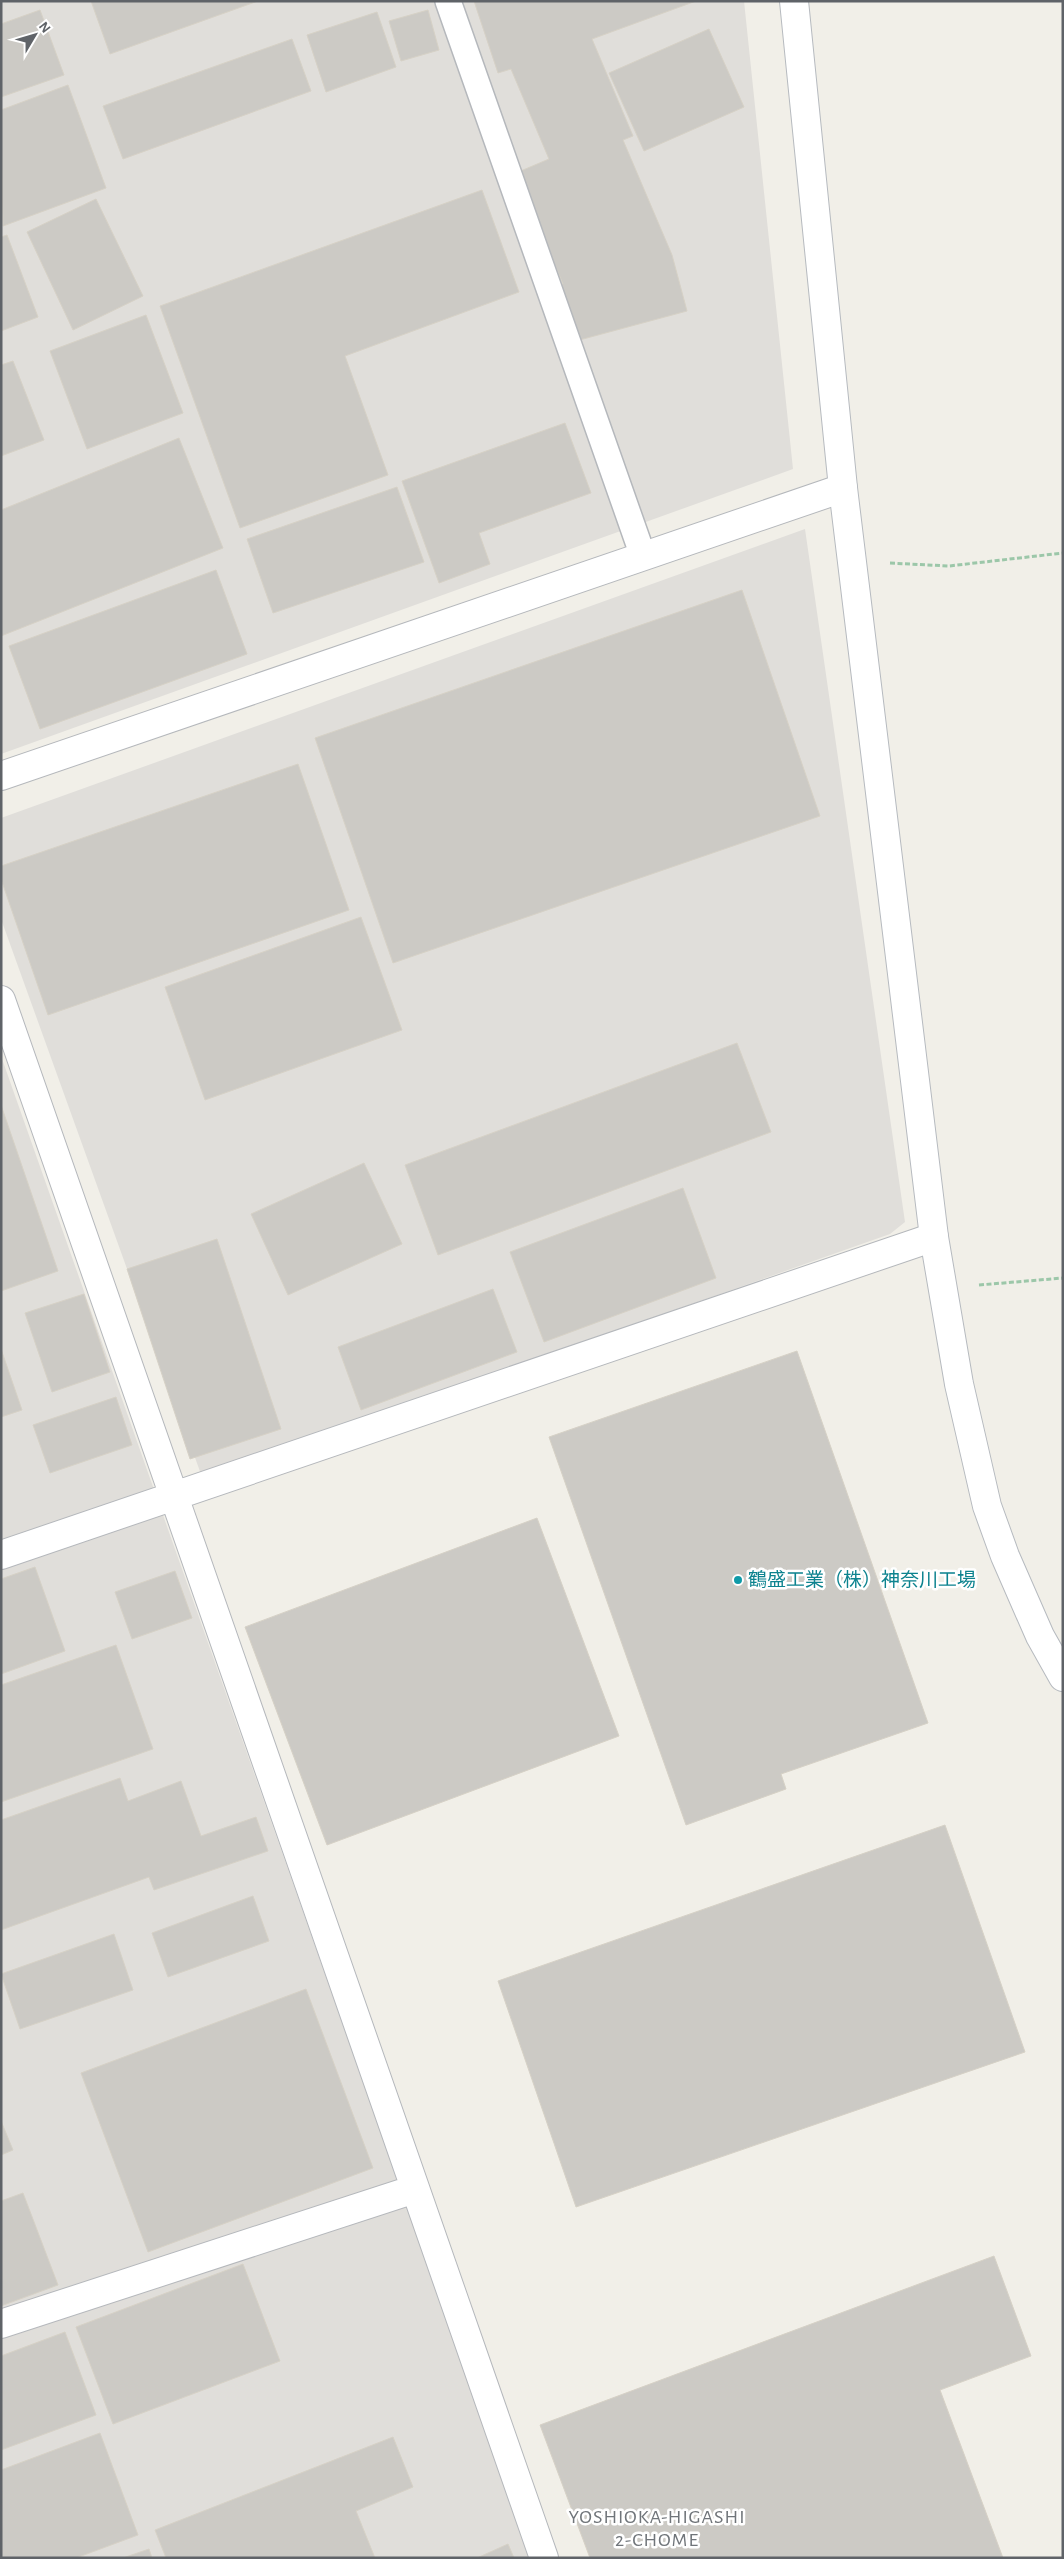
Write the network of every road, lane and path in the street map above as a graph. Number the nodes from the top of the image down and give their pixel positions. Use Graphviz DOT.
graph roads {
  1 [pos="448,1"];
  2 [pos="794,1"];
  3 [pos="843,488"];
  4 [pos="1063,553"];
  5 [pos="644,556"];
  6 [pos="852,566"];
  7 [pos="1,776"];
  8 [pos="1,1000"];
  9 [pos="934,1237"];
  10 [pos="1063,1278"];
  11 [pos="944,1290"];
  12 [pos="175,1496"];
  13 [pos="1,1555"];
  14 [pos="1063,1677"];
  15 [pos="415,2189"];
  16 [pos="1,2324"];
  17 [pos="544,2558"];
  1 -- 5 [label="lane"];
  2 -- 3 [label="street"];
  3 -- 5 [label="street"];
  3 -- 6 [label="street"];
  4 -- 6 [label="path"];
  5 -- 7 [label="street"];
  6 -- 9 [label="street"];
  8 -- 12 [label="street"];
  9 -- 11 [label="street"];
  9 -- 12 [label="street"];
  10 -- 11 [label="path"];
  11 -- 14 [label="street"];
  12 -- 13 [label="street"];
  12 -- 15 [label="street"];
  15 -- 16 [label="street"];
  15 -- 17 [label="street"];
}
